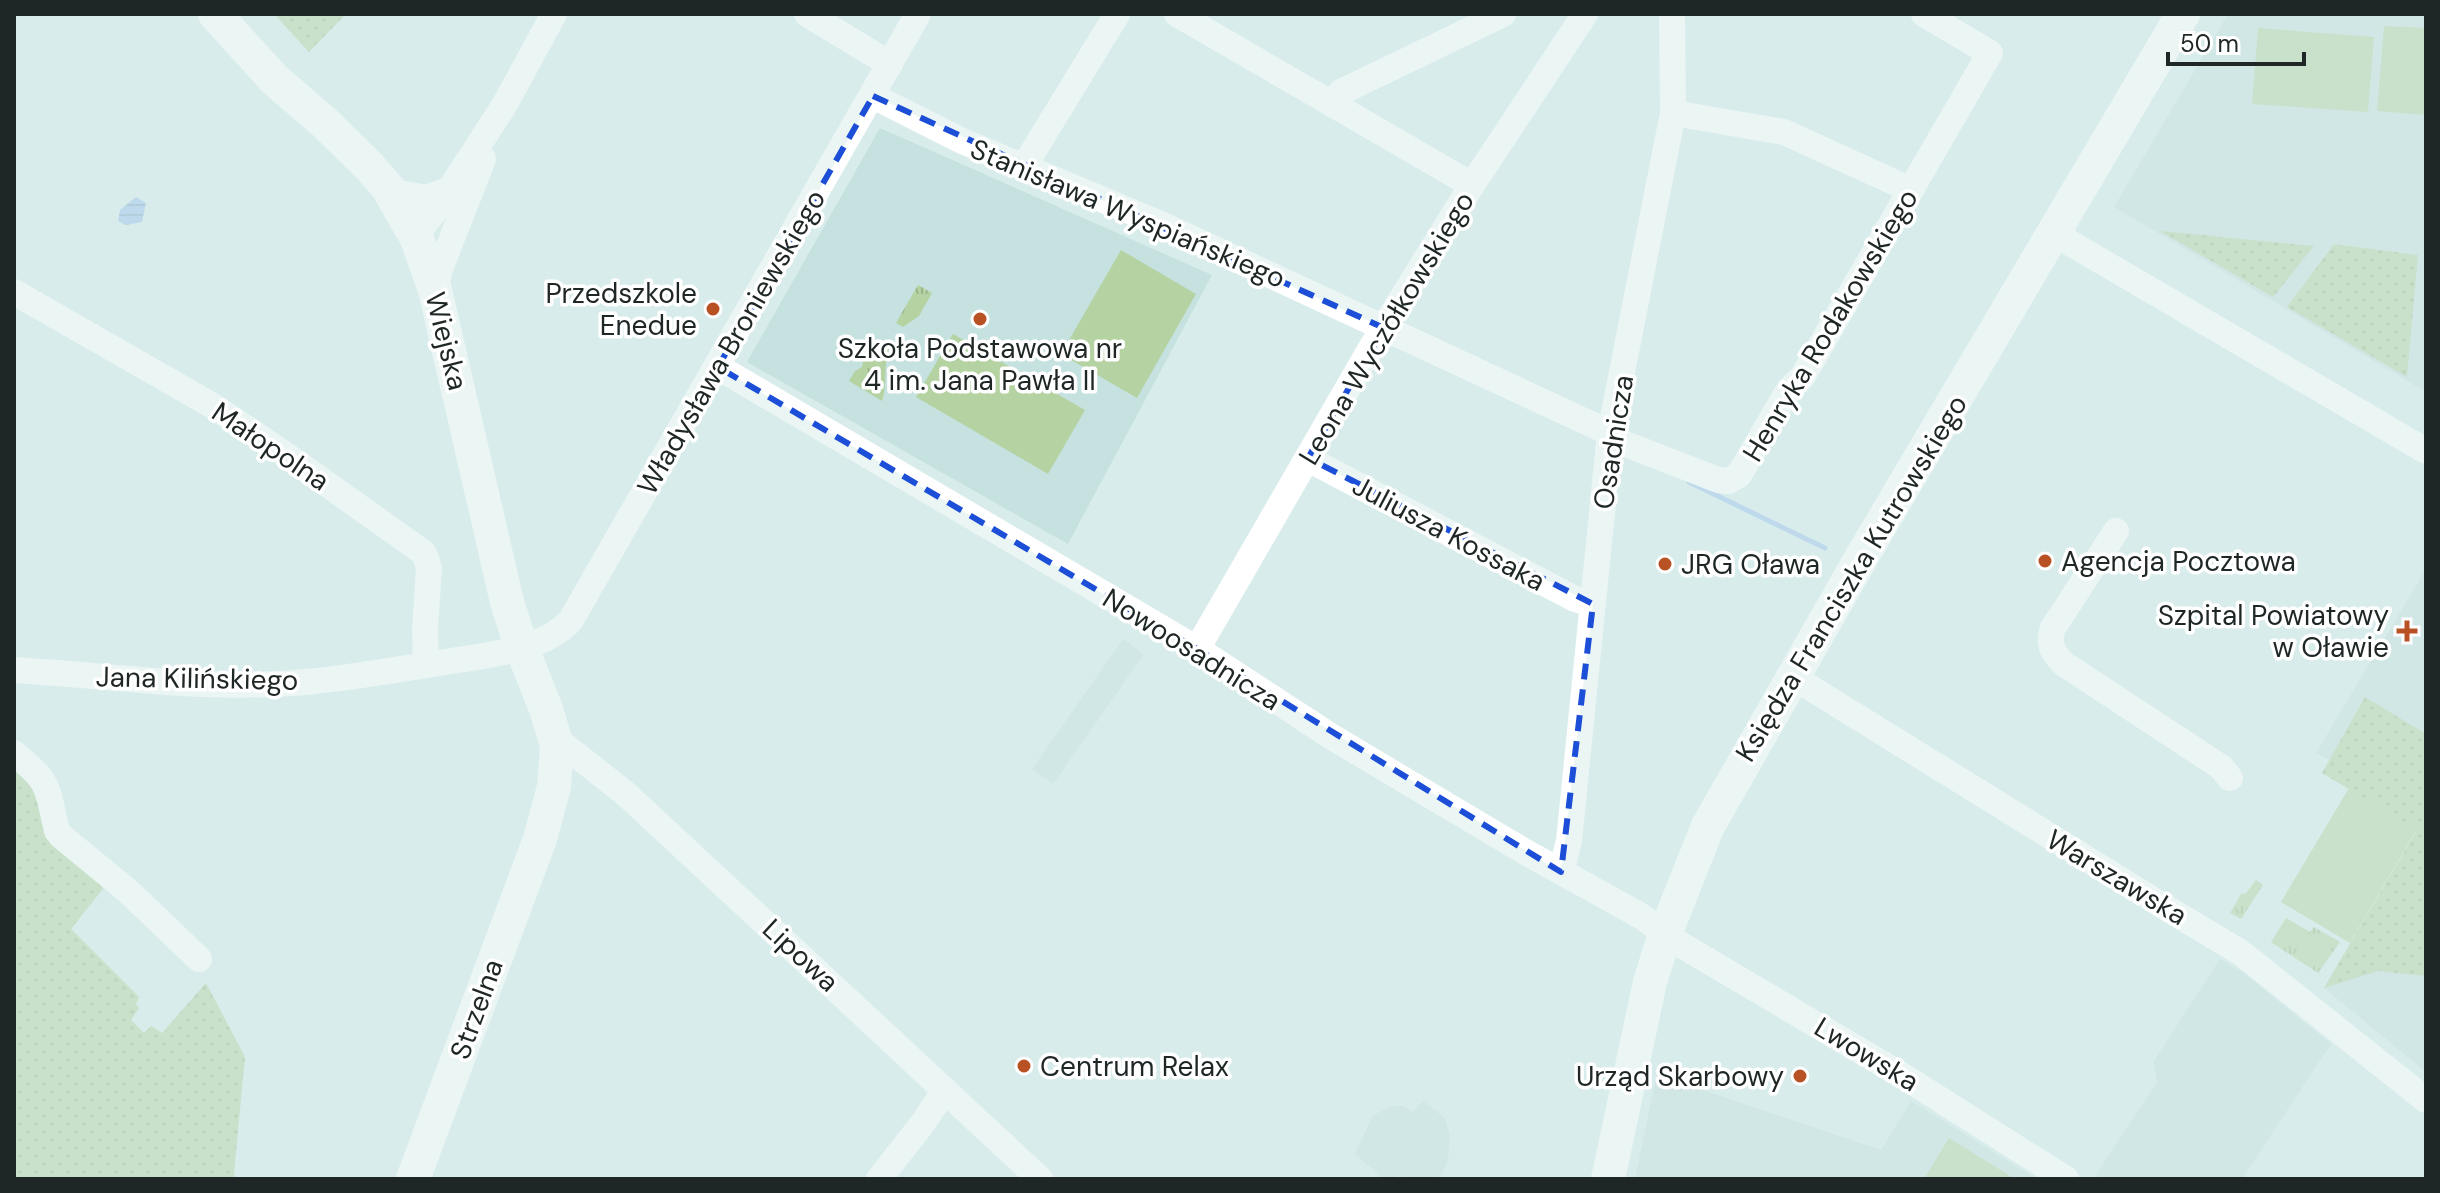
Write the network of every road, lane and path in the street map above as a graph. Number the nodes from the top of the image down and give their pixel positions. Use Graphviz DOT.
graph roads {
  1 [pos="215,14"];
  2 [pos="554,14"];
  3 [pos="807,14"];
  4 [pos="918,14"];
  5 [pos="1117,14"];
  6 [pos="1503,14"];
  7 [pos="1585,14"];
  8 [pos="1672,14"];
  9 [pos="1924,14"];
  10 [pos="2183,14"];
  11 [pos="1185,16"];
  12 [pos="890,64"];
  13 [pos="873,96"];
  14 [pos="1332,102"];
  15 [pos="505,104"];
  16 [pos="1673,113"];
  17 [pos="1025,165"];
  18 [pos="1472,185"];
  19 [pos="448,190"];
  20 [pos="1911,190"];
  21 [pos="390,191"];
  22 [pos="456,225"];
  23 [pos="2053,233"];
  24 [pos="417,240"];
  25 [pos="435,290"];
  26 [pos="14,292"];
  27 [pos="1384,328"];
  28 [pos="718,367"];
  29 [pos="1610,435"];
  30 [pos="2426,451"];
  31 [pos="1308,459"];
  32 [pos="2116,531"];
  33 [pos="1593,604"];
  34 [pos="521,646"];
  35 [pos="1197,649"];
  36 [pos="426,665"];
  37 [pos="14,670"];
  38 [pos="1793,677"];
  39 [pos="555,738"];
  40 [pos="14,753"];
  41 [pos="2230,778"];
  42 [pos="1561,872"];
  43 [pos="1665,934"];
  44 [pos="199,959"];
  45 [pos="945,1090"];
  46 [pos="2426,1100"];
  47 [pos="413,1179"];
  48 [pos="879,1179"];
  49 [pos="1040,1179"];
  50 [pos="1608,1179"];
  51 [pos="2066,1179"];
  1 -- 21 [label="main road, Wiejska"];
  2 -- 15 [label="street"];
  3 -- 12 [label="street"];
  4 -- 12 [label="street, Władysława Broniewskiego"];
  5 -- 17 [label="street"];
  6 -- 14 [label="street"];
  7 -- 18 [label="street, Leona Wyczółkowskiego"];
  8 -- 16 [label="street, Osadnicza"];
  9 -- 20 [label="street, Henryka Rodakowskiego"];
  10 -- 23 [label="main road, Księdza Franciszka Kutrowskiego"];
  11 -- 14 [label="street"];
  12 -- 13 [label="street, Władysława Broniewskiego"];
  13 -- 17 [label="street, Stanisława Wyspiańskiego"];
  13 -- 28 [label="street, Władysława Broniewskiego"];
  14 -- 18 [label="street"];
  15 -- 19 [label="street"];
  15 -- 22 [label="street"];
  16 -- 20 [label="street"];
  16 -- 29 [label="street, Osadnicza"];
  17 -- 27 [label="street, Stanisława Wyspiańskiego"];
  18 -- 27 [label="street, Leona Wyczółkowskiego"];
  19 -- 21 [label="street"];
  19 -- 24 [label="street"];
  20 -- 29 [label="street, Henryka Rodakowskiego"];
  21 -- 24 [label="main road, Wiejska"];
  22 -- 24 [label="street"];
  22 -- 25 [label="street"];
  23 -- 30 [label="street"];
  23 -- 38 [label="main road, Księdza Franciszka Kutrowskiego"];
  24 -- 25 [label="main road, Wiejska"];
  25 -- 34 [label="main road, Wiejska"];
  26 -- 36 [label="street, Małopolna"];
  27 -- 29 [label="street, Stanisława Wyspiańskiego"];
  27 -- 31 [label="street, Leona Wyczółkowskiego"];
  28 -- 34 [label="street, Władysława Broniewskiego"];
  28 -- 35 [label="street, Nowoosadnicza"];
  29 -- 33 [label="street, Osadnicza"];
  31 -- 33 [label="street, Juliusza Kossaka"];
  31 -- 35 [label="street, Leona Wyczółkowskiego"];
  32 -- 41 [label="street"];
  33 -- 42 [label="street, Osadnicza"];
  34 -- 36 [label="street, Jana Kilińskiego"];
  34 -- 39 [label="main road, Wiejska"];
  35 -- 42 [label="street, Nowoosadnicza"];
  36 -- 37 [label="street, Jana Kilińskiego"];
  38 -- 43 [label="main road, Księdza Franciszka Kutrowskiego"];
  38 -- 46 [label="street, Warszawska"];
  39 -- 45 [label="street, Lipowa"];
  39 -- 47 [label="main road, Strzelna"];
  40 -- 44 [label="street"];
  42 -- 43 [label="street, Nowoosadnicza"];
  43 -- 50 [label="main road, Księdza Franciszka Kutrowskiego"];
  43 -- 51 [label="street, Lwowska"];
  45 -- 48 [label="street"];
  45 -- 49 [label="street, Lipowa"];
}
